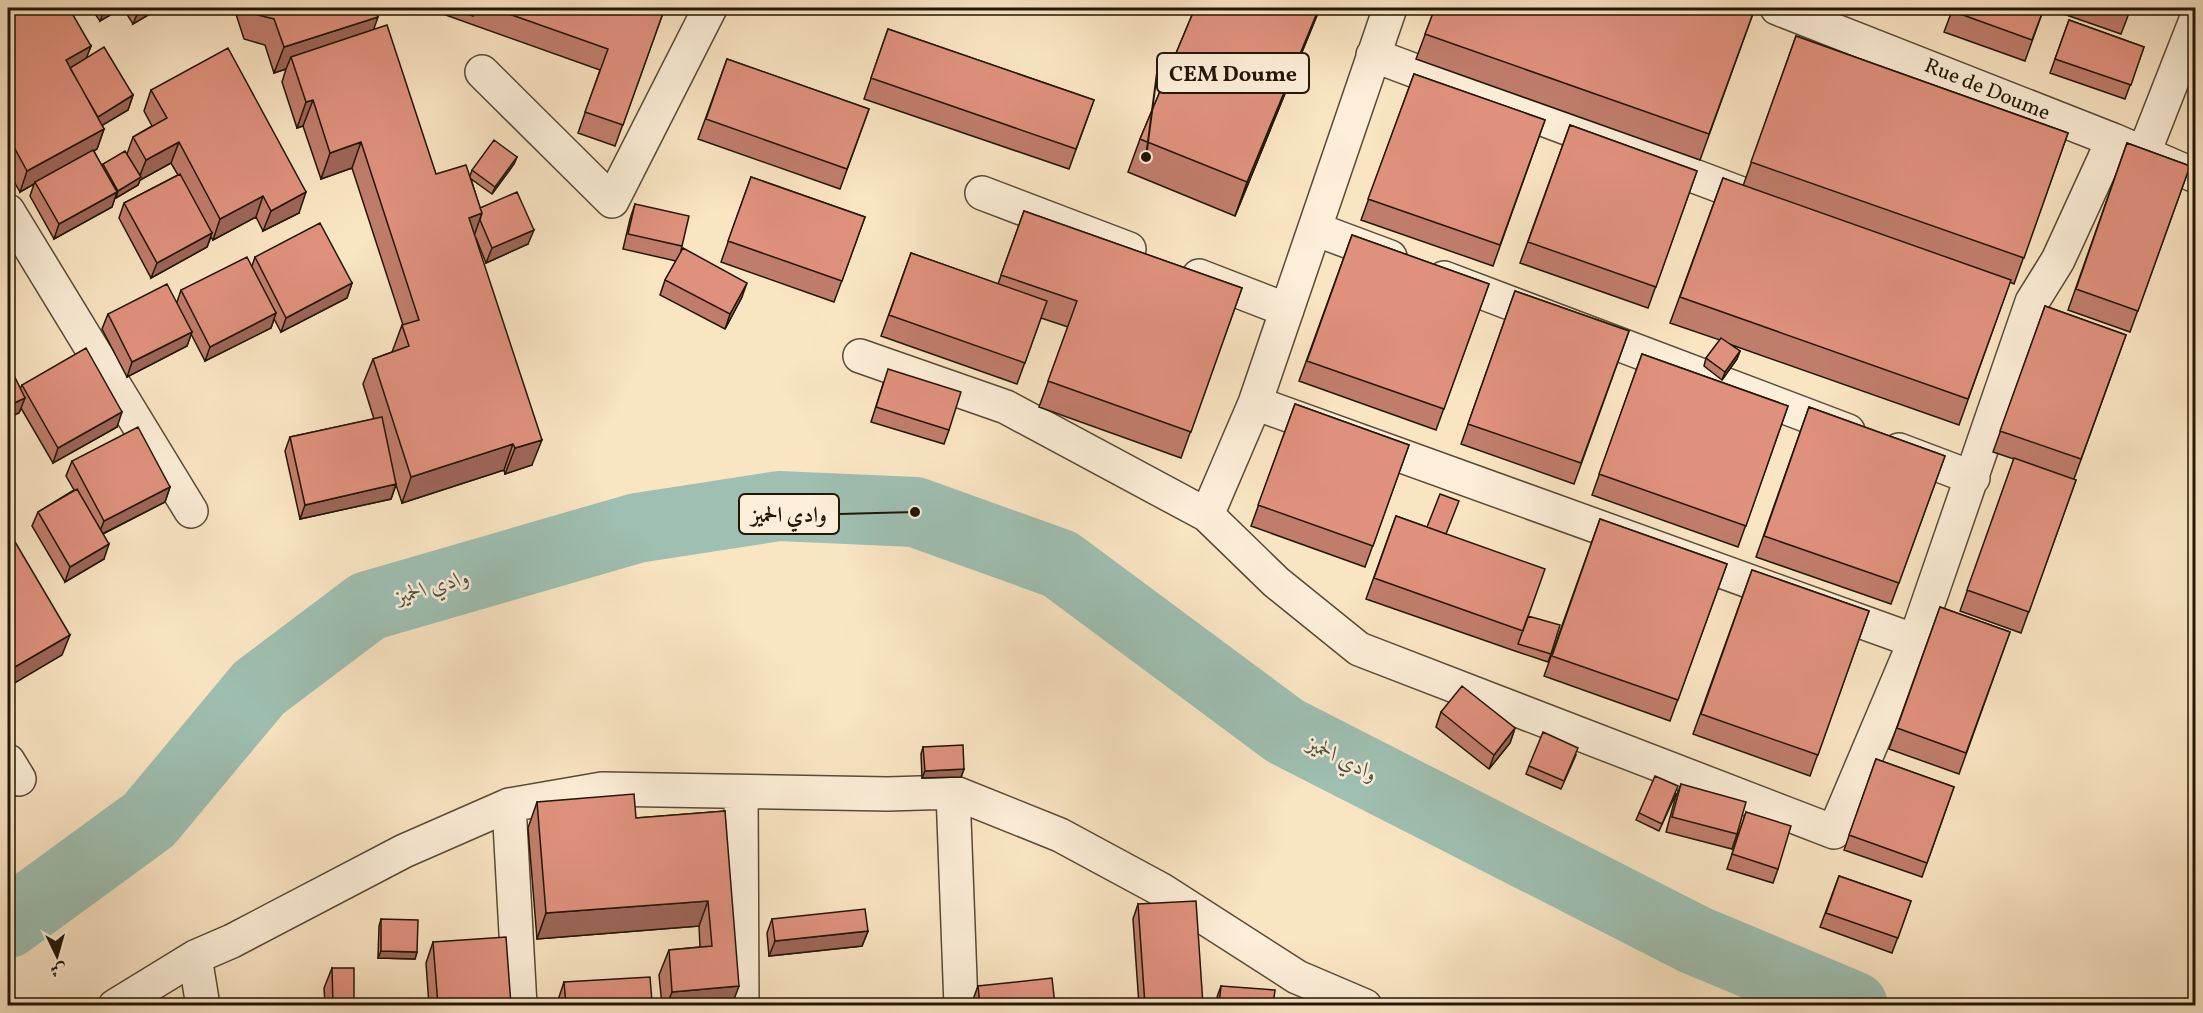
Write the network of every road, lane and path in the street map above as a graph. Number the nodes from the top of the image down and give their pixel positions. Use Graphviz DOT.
graph roads {
  1 [pos="710,8"];
  2 [pos="1390,8"];
  3 [pos="1777,8"];
  4 [pos="2196,20"];
  5 [pos="1373,55"];
  6 [pos="482,72"];
  7 [pos="2113,140"];
  8 [pos="2143,155"];
  9 [pos="2196,176"];
  10 [pos="982,193"];
  11 [pos="1786,210"];
  12 [pos="8,211"];
  13 [pos="1315,229"];
  14 [pos="1998,290"];
  15 [pos="2032,302"];
  16 [pos="1287,310"];
  17 [pos="860,356"];
  18 [pos="1255,403"];
  19 [pos="1973,478"];
  20 [pos="191,511"];
  21 [pos="1207,515"];
  22 [pos="1914,641"];
  23 [pos="741,792"];
  24 [pos="953,792"];
  25 [pos="509,805"];
  26 [pos="195,957"];
  27 [pos="1293,991"];
  28 [pos="115,1005"];
  29 [pos="203,1005"];
  30 [pos="520,1005"];
  31 [pos="742,1005"];
  32 [pos="961,1005"];
  33 [pos="1365,1005"];
  1 -- 6 [label="street"];
  2 -- 5 [label="street"];
  3 -- 7 [label="street, Rue de Doume"];
  4 -- 8 [label="street"];
  5 -- 11 [label="street"];
  5 -- 13 [label="street"];
  7 -- 8 [label="street, Rue de Doume"];
  7 -- 15 [label="street"];
  8 -- 9 [label="street, Rue de Doume"];
  10 -- 16 [label="street"];
  12 -- 20 [label="street"];
  13 -- 16 [label="street"];
  13 -- 19 [label="street"];
  14 -- 15 [label="street"];
  15 -- 19 [label="street"];
  16 -- 18 [label="street"];
  17 -- 21 [label="street"];
  18 -- 21 [label="street"];
  18 -- 22 [label="street"];
  19 -- 22 [label="street"];
  21 -- 22 [label="street"];
  23 -- 24 [label="street"];
  23 -- 25 [label="street"];
  23 -- 31 [label="street"];
  24 -- 27 [label="street"];
  24 -- 32 [label="street"];
  25 -- 26 [label="street"];
  25 -- 30 [label="street"];
  26 -- 28 [label="street"];
  26 -- 29 [label="street"];
  27 -- 33 [label="street"];
}
